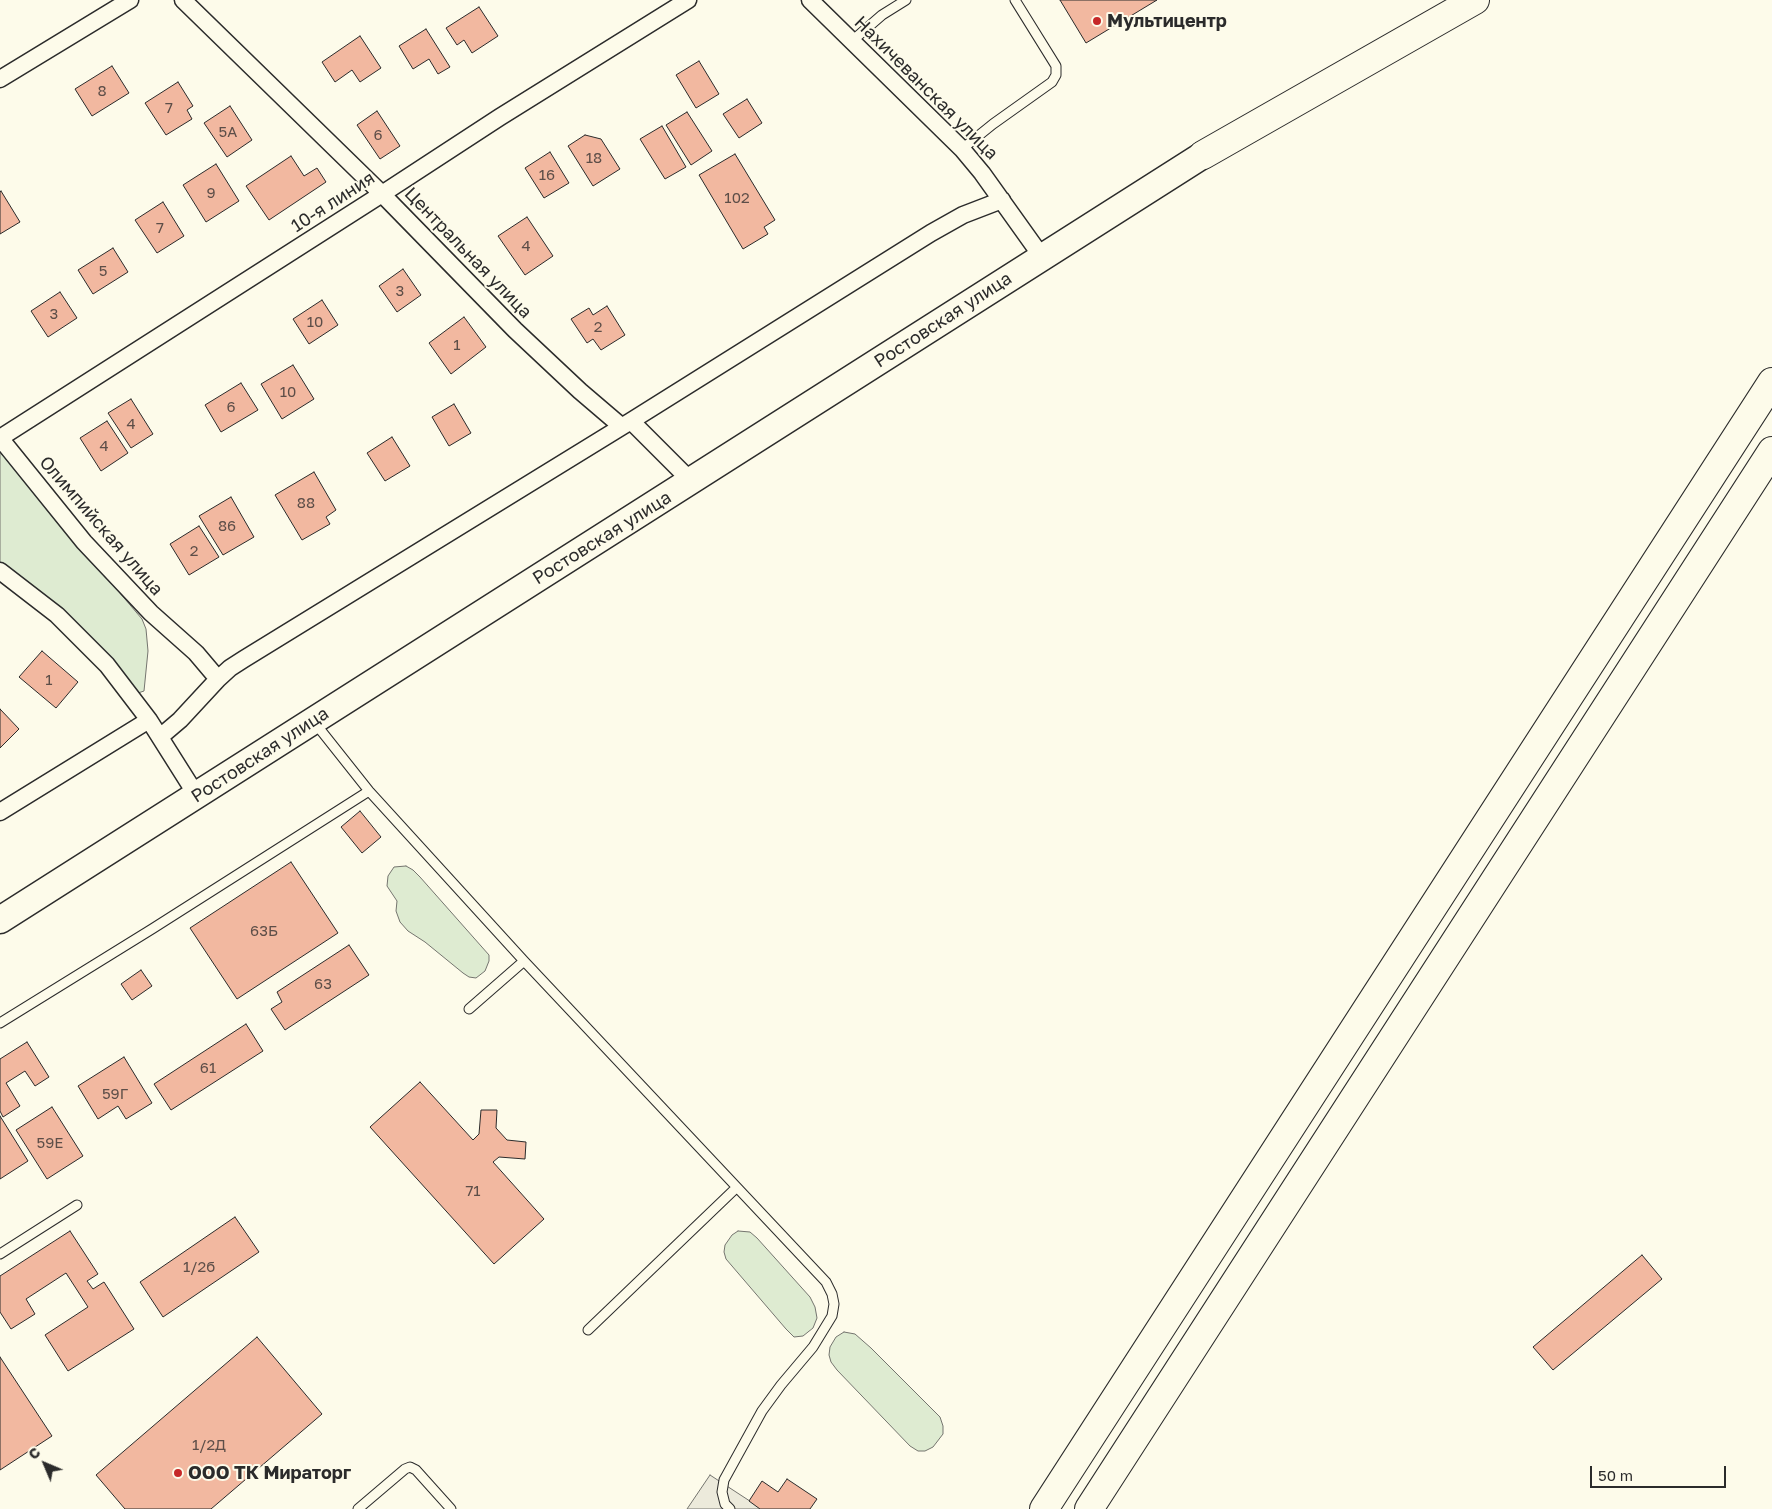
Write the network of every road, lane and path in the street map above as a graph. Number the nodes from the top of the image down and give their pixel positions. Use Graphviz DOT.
graph roads {
  1 [pos="130,0"];
  2 [pos="183,0"];
  3 [pos="688,0"];
  4 [pos="810,0"];
  5 [pos="906,0"];
  6 [pos="1015,0"];
  7 [pos="1445,0"];
  8 [pos="1475,0"];
  9 [pos="852,41"];
  10 [pos="0,79"];
  11 [pos="962,149"];
  12 [pos="1203,155"];
  13 [pos="382,194"];
  14 [pos="1002,200"];
  15 [pos="1042,257"];
  16 [pos="1772,382"];
  17 [pos="626,424"];
  18 [pos="0,438"];
  19 [pos="1772,451"];
  20 [pos="691,481"];
  21 [pos="0,572"];
  22 [pos="218,679"];
  23 [pos="149,720"];
  24 [pos="313,721"];
  25 [pos="160,737"];
  26 [pos="369,791"];
  27 [pos="197,796"];
  28 [pos="0,812"];
  29 [pos="0,920"];
  30 [pos="524,961"];
  31 [pos="469,1009"];
  32 [pos="0,1023"];
  33 [pos="1315,1159"];
  34 [pos="736,1188"];
  35 [pos="1248,1192"];
  36 [pos="77,1205"];
  37 [pos="0,1254"];
  38 [pos="588,1330"];
  39 [pos="358,1509"];
  40 [pos="451,1509"];
  41 [pos="730,1509"];
  42 [pos="1023,1509"];
  43 [pos="1044,1509"];
  44 [pos="1089,1509"];
  45 [pos="1107,1509"];
  1 -- 10 [label="street"];
  2 -- 13 [label="street, Центральная улица"];
  3 -- 13 [label="street, 10-я линия"];
  4 -- 9 [label="street, Нахичеванская улица"];
  5 -- 9 [label="lane"];
  6 -- 11 [label="lane"];
  7 -- 12 [label="highway"];
  8 -- 12 [label="highway"];
  9 -- 11 [label="street, Нахичеванская улица"];
  11 -- 14 [label="street, Нахичеванская улица"];
  12 -- 15 [label="main road, Ростовская улица"];
  13 -- 17 [label="street, Центральная улица"];
  13 -- 18 [label="street, 10-я линия"];
  14 -- 15 [label="street, Нахичеванская улица"];
  14 -- 17 [label="street"];
  15 -- 20 [label="main road, Ростовская улица"];
  16 -- 35 [label="highway"];
  17 -- 20 [label="street, Центральная улица"];
  17 -- 22 [label="street"];
  18 -- 22 [label="street, Олимпийская улица"];
  19 -- 33 [label="highway"];
  20 -- 24 [label="main road, Ростовская улица"];
  21 -- 23 [label="street"];
  22 -- 25 [label="street"];
  23 -- 25 [label="street"];
  23 -- 28 [label="street"];
  24 -- 26 [label="lane"];
  24 -- 27 [label="main road, Ростовская улица"];
  25 -- 27 [label="street"];
  26 -- 30 [label="lane"];
  26 -- 32 [label="lane"];
  27 -- 29 [label="main road, Ростовская улица"];
  30 -- 31 [label="lane"];
  30 -- 34 [label="lane"];
  33 -- 44 [label="highway"];
  33 -- 45 [label="highway"];
  34 -- 38 [label="lane"];
  34 -- 41 [label="lane"];
  35 -- 42 [label="highway"];
  35 -- 43 [label="highway"];
  36 -- 37 [label="lane"];
  39 -- 40 [label="lane"];
}
